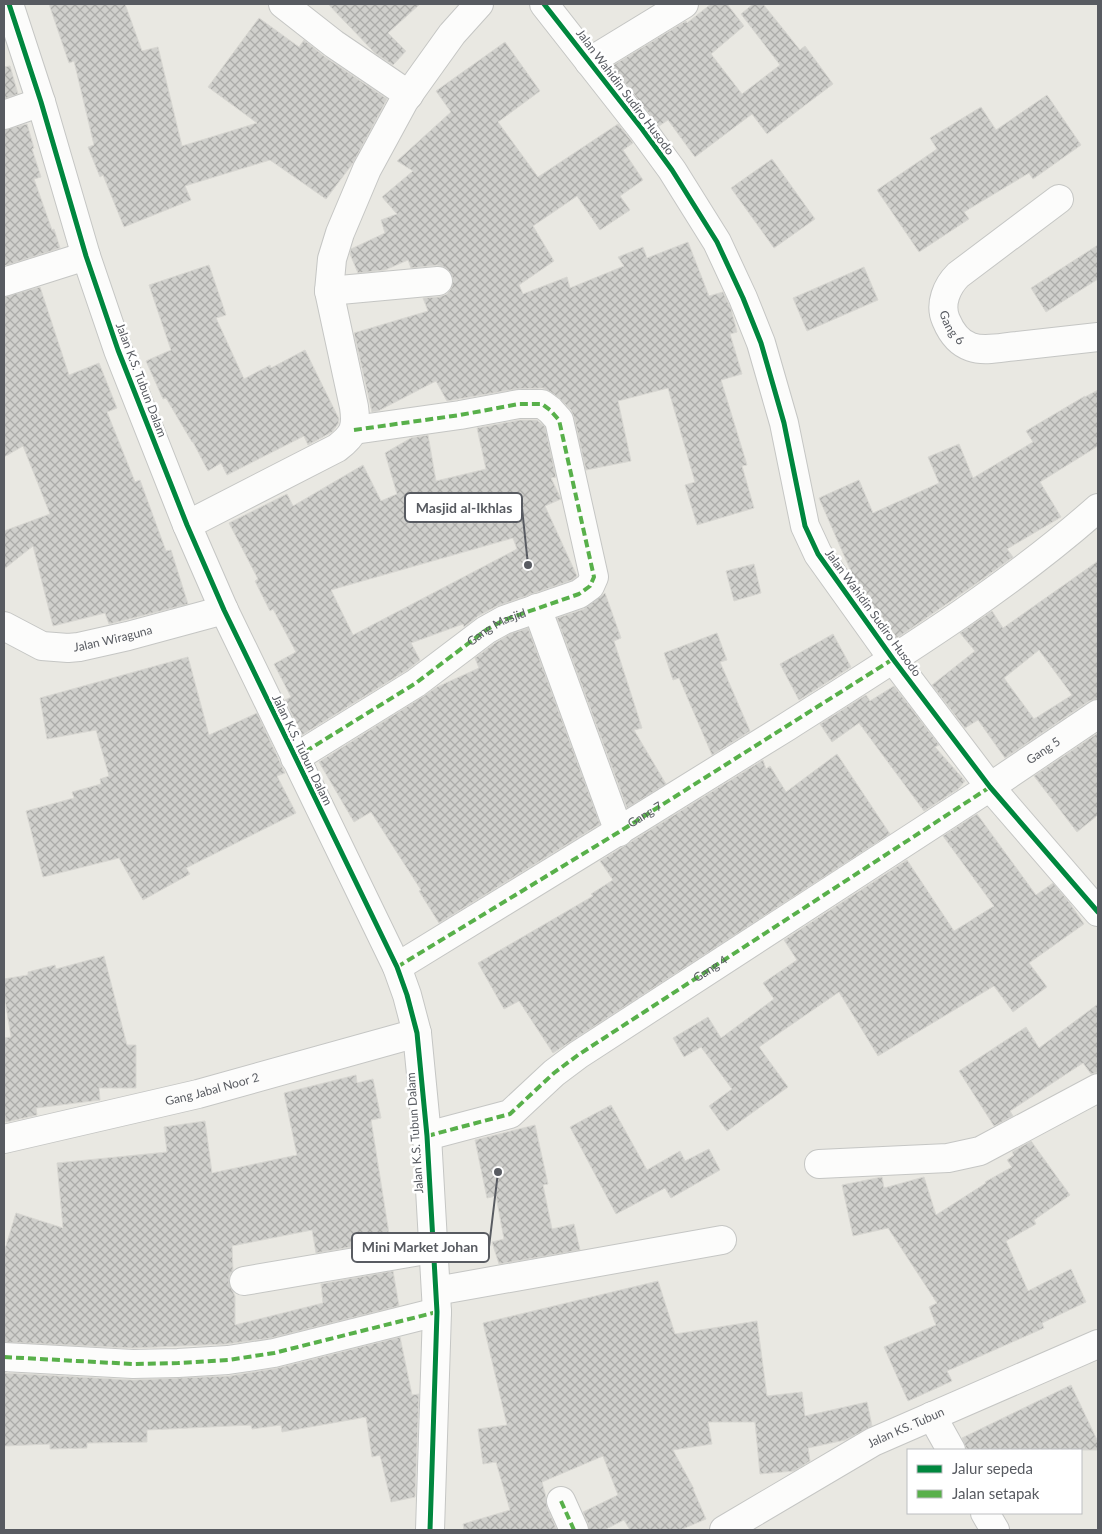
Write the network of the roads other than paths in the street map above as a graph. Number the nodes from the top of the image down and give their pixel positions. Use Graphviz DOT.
graph roads {
  1 [pos="9,4"];
  2 [pos="282,4"];
  3 [pos="479,4"];
  4 [pos="544,4"];
  5 [pos="684,4"];
  6 [pos="589,62"];
  7 [pos="409,95"];
  8 [pos="41,102"];
  9 [pos="4,116"];
  10 [pos="1059,199"];
  11 [pos="86,256"];
  12 [pos="438,280"];
  13 [pos="4,282"];
  14 [pos="329,291"];
  15 [pos="1098,337"];
  16 [pos="354,430"];
  17 [pos="1098,508"];
  18 [pos="187,525"];
  19 [pos="537,608"];
  20 [pos="224,610"];
  21 [pos="4,626"];
  22 [pos="893,659"];
  23 [pos="1098,714"];
  24 [pos="295,758"];
  25 [pos="990,787"];
  26 [pos="619,832"];
  27 [pos="1098,912"];
  28 [pos="397,967"];
  29 [pos="418,1033"];
  30 [pos="1098,1088"];
  31 [pos="427,1136"];
  32 [pos="4,1139"];
  33 [pos="819,1164"];
  34 [pos="722,1240"];
  35 [pos="432,1249"];
  36 [pos="244,1281"];
  37 [pos="436,1301"];
  38 [pos="1098,1344"];
  39 [pos="4,1357"];
  40 [pos="932,1416"];
  41 [pos="950,1449"];
  42 [pos="561,1501"];
  43 [pos="987,1514"];
  44 [pos="430,1530"];
  45 [pos="574,1530"];
  46 [pos="724,1530"];
  47 [pos="995,1530"];
  1 -- 8 [label="street, Jalan K.S. Tubun Dalam"];
  2 -- 7 [label="street"];
  3 -- 7 [label="street"];
  4 -- 6 [label="street, Jalan Wahidin Sudiro Husodo"];
  5 -- 6 [label="street"];
  6 -- 22 [label="street, Jalan Wahidin Sudiro Husodo"];
  7 -- 14 [label="street"];
  8 -- 9 [label="street"];
  8 -- 11 [label="street, Jalan K.S. Tubun Dalam"];
  10 -- 15 [label="street, Gang 6"];
  11 -- 13 [label="street"];
  11 -- 18 [label="street, Jalan K.S. Tubun Dalam"];
  12 -- 14 [label="street"];
  14 -- 16 [label="street"];
  16 -- 18 [label="street"];
  16 -- 19 [label="street, Gang Masjid"];
  17 -- 22 [label="street"];
  18 -- 20 [label="street, Jalan K.S. Tubun Dalam"];
  19 -- 24 [label="street, Gang Masjid"];
  19 -- 26 [label="street"];
  20 -- 21 [label="street, Jalan Wiraguna"];
  20 -- 24 [label="street, Jalan K.S. Tubun Dalam"];
  22 -- 25 [label="street, Jalan Wahidin Sudiro Husodo"];
  22 -- 26 [label="street, Gang 7"];
  23 -- 25 [label="street, Gang 5"];
  24 -- 28 [label="street, Jalan K.S. Tubun Dalam"];
  25 -- 27 [label="street, Jalan Wahidin Sudiro Husodo"];
  25 -- 31 [label="street, Gang 4"];
  26 -- 28 [label="street, Gang 7"];
  28 -- 29 [label="street, Jalan K.S. Tubun Dalam"];
  29 -- 31 [label="street, Jalan K.S. Tubun Dalam"];
  29 -- 32 [label="street, Gang Jabal Noor 2"];
  30 -- 33 [label="street"];
  31 -- 35 [label="street, Jalan K.S. Tubun Dalam"];
  34 -- 37 [label="street"];
  35 -- 36 [label="street"];
  35 -- 37 [label="street, Jalan K.S. Tubun Dalam"];
  37 -- 39 [label="street"];
  37 -- 44 [label="street, Jalan K.S. Tubun Dalam"];
  38 -- 40 [label="street, Jalan KS. Tubun"];
  40 -- 41 [label="street"];
  40 -- 46 [label="street, Jalan KS. Tubun"];
  42 -- 45 [label="street"];
  43 -- 47 [label="street"];
}
